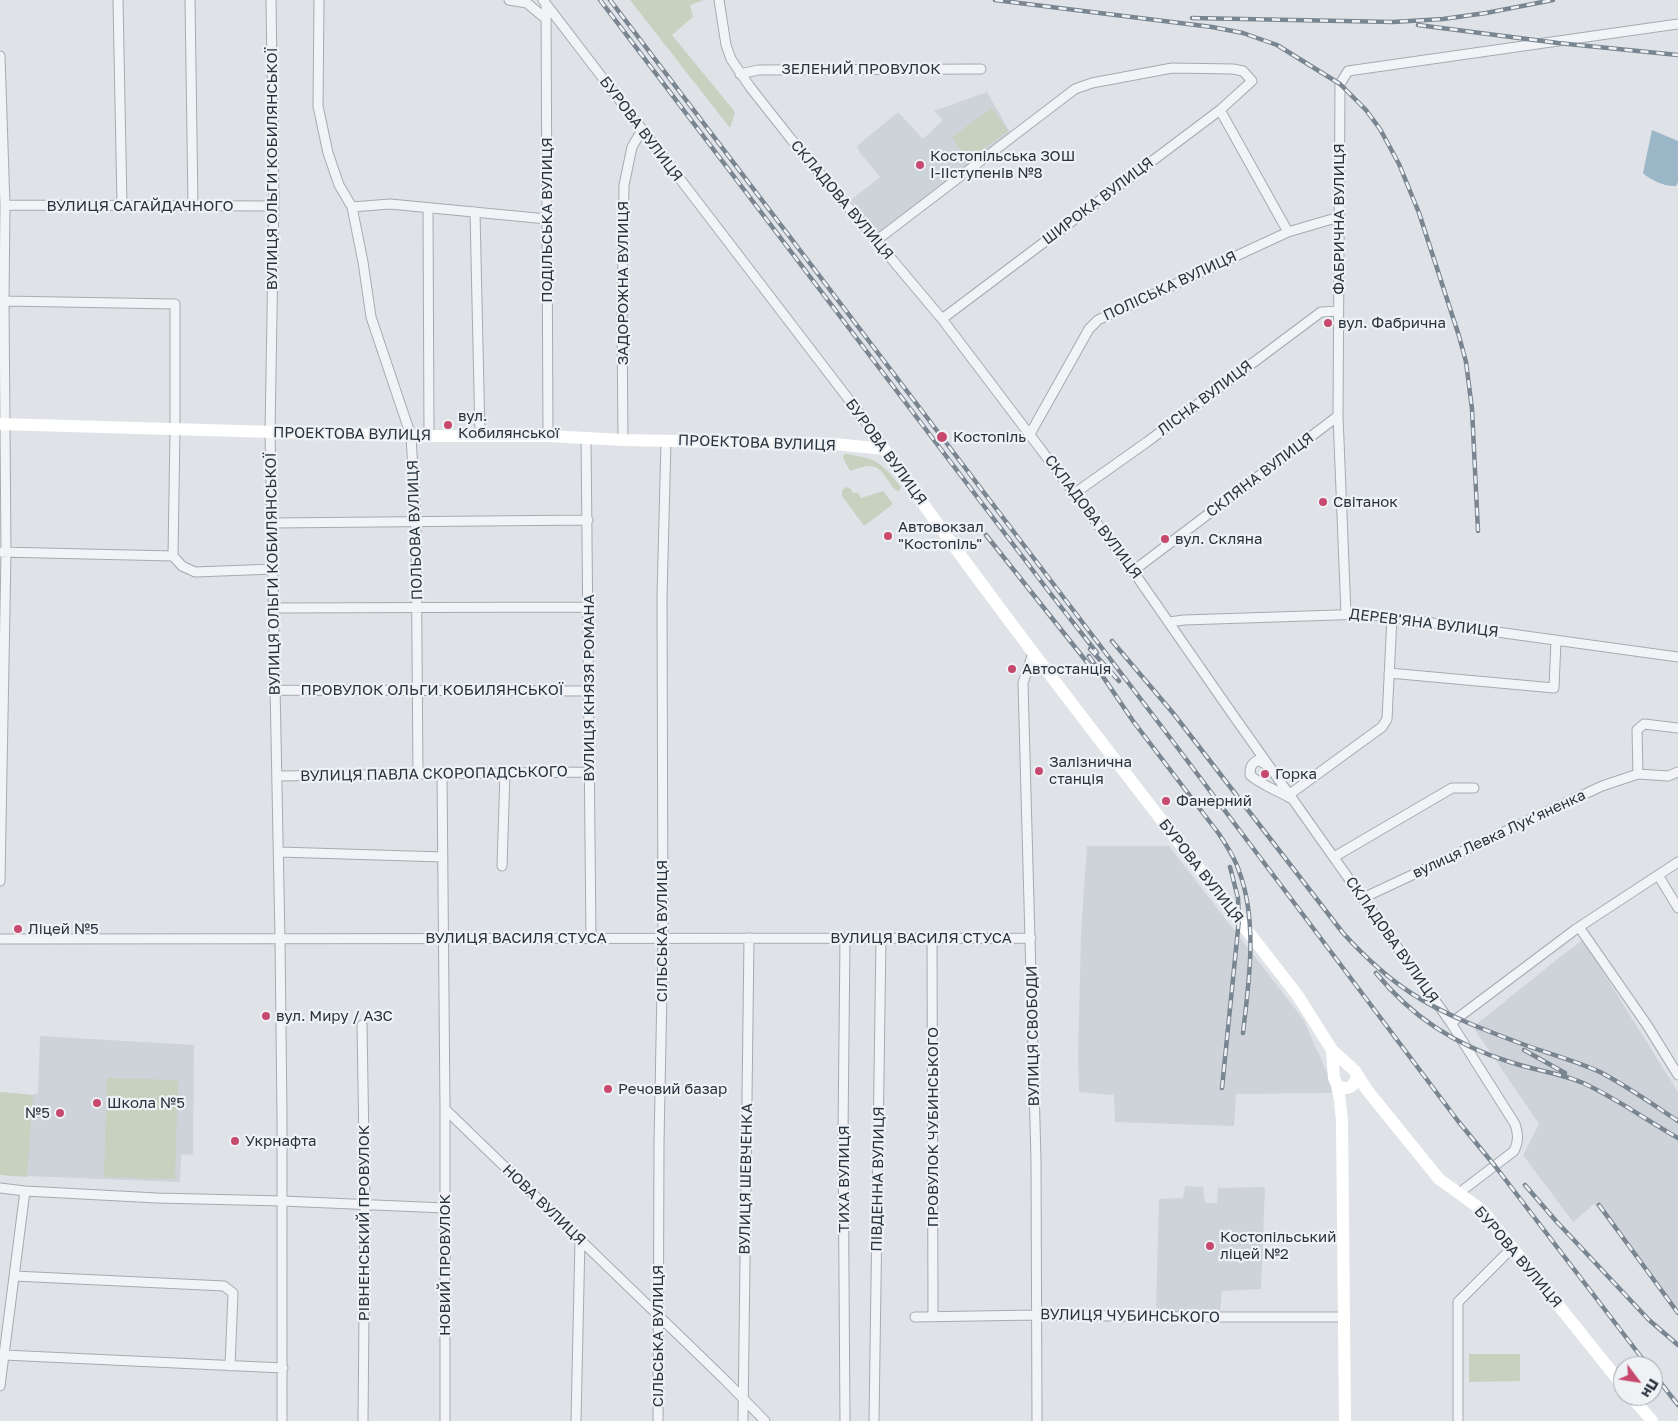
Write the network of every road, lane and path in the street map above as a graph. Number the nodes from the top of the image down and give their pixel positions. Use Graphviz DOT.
graph roads {
  1 [pos="118,0"];
  2 [pos="190,0"];
  3 [pos="271,0"];
  4 [pos="319,0"];
  5 [pos="509,0"];
  6 [pos="719,0"];
  7 [pos="544,2"];
  8 [pos="546,19"];
  9 [pos="1678,24"];
  10 [pos="0,56"];
  11 [pos="981,69"];
  12 [pos="740,74"];
  13 [pos="1220,110"];
  14 [pos="642,130"];
  15 [pos="5,205"];
  16 [pos="122,206"];
  17 [pos="193,206"];
  18 [pos="274,206"];
  19 [pos="352,207"];
  20 [pos="428,208"];
  21 [pos="475,212"];
  22 [pos="1340,217"];
  23 [pos="547,219"];
  24 [pos="1288,232"];
  25 [pos="877,240"];
  26 [pos="4,301"];
  27 [pos="1338,311"];
  28 [pos="942,319"];
  29 [pos="1338,416"];
  30 [pos="3,424"];
  31 [pos="175,430"];
  32 [pos="270,432"];
  33 [pos="1030,434"];
  34 [pos="411,436"];
  35 [pos="429,436"];
  36 [pos="480,436"];
  37 [pos="548,436"];
  38 [pos="586,438"];
  39 [pos="624,440"];
  40 [pos="666,441"];
  41 [pos="884,449"];
  42 [pos="1075,493"];
  43 [pos="588,520"];
  44 [pos="416,522"];
  45 [pos="273,523"];
  46 [pos="3,552"];
  47 [pos="173,556"];
  48 [pos="274,569"];
  49 [pos="1134,570"];
  50 [pos="589,607"];
  51 [pos="274,608"];
  52 [pos="417,608"];
  53 [pos="1346,614"];
  54 [pos="1392,617"];
  55 [pos="1169,622"];
  56 [pos="1556,640"];
  57 [pos="1033,654"];
  58 [pos="1678,657"];
  59 [pos="1389,673"];
  60 [pos="276,690"];
  61 [pos="417,690"];
  62 [pos="589,691"];
  63 [pos="1678,728"];
  64 [pos="1272,770"];
  65 [pos="590,772"];
  66 [pos="1678,772"];
  67 [pos="505,773"];
  68 [pos="418,774"];
  69 [pos="442,774"];
  70 [pos="1638,774"];
  71 [pos="277,776"];
  72 [pos="1474,788"];
  73 [pos="1292,798"];
  74 [pos="279,852"];
  75 [pos="443,857"];
  76 [pos="1334,857"];
  77 [pos="1678,862"];
  78 [pos="502,866"];
  79 [pos="1658,875"];
  80 [pos="0,881"];
  81 [pos="1363,898"];
  82 [pos="1678,908"];
  83 [pos="1580,926"];
  84 [pos="444,938"];
  85 [pos="591,938"];
  86 [pos="663,938"];
  87 [pos="750,938"];
  88 [pos="845,938"];
  89 [pos="881,938"];
  90 [pos="932,938"];
  91 [pos="1031,938"];
  92 [pos="0,939"];
  93 [pos="280,939"];
  94 [pos="1451,1023"];
  95 [pos="362,1025"];
  96 [pos="1332,1050"];
  97 [pos="1354,1071"];
  98 [pos="1678,1076"];
  99 [pos="1342,1084"];
  100 [pos="1368,1090"];
  101 [pos="445,1109"];
  102 [pos="0,1188"];
  103 [pos="25,1191"];
  104 [pos="1459,1192"];
  105 [pos="282,1201"];
  106 [pos="365,1205"];
  107 [pos="445,1208"];
  108 [pos="580,1239"];
  109 [pos="1512,1248"];
  110 [pos="14,1276"];
  111 [pos="658,1315"];
  112 [pos="1036,1315"];
  113 [pos="933,1316"];
  114 [pos="915,1317"];
  115 [pos="1344,1317"];
  116 [pos="4,1355"];
  117 [pos="230,1366"];
  118 [pos="283,1368"];
  119 [pos="1613,1374"];
  120 [pos="0,1386"];
  121 [pos="743,1399"];
  122 [pos="1639,1406"];
  123 [pos="282,1421"];
  124 [pos="363,1421"];
  125 [pos="445,1421"];
  126 [pos="576,1421"];
  127 [pos="658,1421"];
  128 [pos="743,1421"];
  129 [pos="765,1421"];
  130 [pos="845,1421"];
  131 [pos="874,1421"];
  132 [pos="1037,1421"];
  133 [pos="1346,1421"];
  134 [pos="1458,1421"];
  135 [pos="1652,1421"];
  1 -- 16 [label="street"];
  2 -- 17 [label="street"];
  3 -- 18 [label="street, ВУЛИЦЯ ОЛЬГИ КОБИЛЯНСЬКОЇ"];
  4 -- 19 [label="street, ПОЛЬОВА ВУЛИЦЯ"];
  5 -- 8 [label="street"];
  6 -- 12 [label="street, СКЛАДОВА ВУЛИЦЯ"];
  7 -- 8 [label="street, ПОДІЛЬСЬКА ВУЛИЦЯ"];
  7 -- 14 [label="street, БУРОВА ВУЛИЦЯ"];
  8 -- 23 [label="street, ПОДІЛЬСЬКА ВУЛИЦЯ"];
  9 -- 22 [label="street, ФАБРИЧНА ВУЛИЦЯ"];
  10 -- 15 [label="street"];
  11 -- 12 [label="street, ЗЕЛЕНИЙ ПРОВУЛОК"];
  12 -- 25 [label="street, СКЛАДОВА ВУЛИЦЯ"];
  13 -- 24 [label="street"];
  13 -- 25 [label="street, ШИРОКА ВУЛИЦЯ"];
  13 -- 28 [label="street, ШИРОКА ВУЛИЦЯ"];
  14 -- 39 [label="street, ЗАДОРОЖНА ВУЛИЦЯ"];
  14 -- 41 [label="street, БУРОВА ВУЛИЦЯ"];
  15 -- 16 [label="street, ВУЛИЦЯ САГАЙДАЧНОГО"];
  15 -- 26 [label="street"];
  16 -- 17 [label="street, ВУЛИЦЯ САГАЙДАЧНОГО"];
  17 -- 18 [label="street, ВУЛИЦЯ САГАЙДАЧНОГО"];
  18 -- 32 [label="street, ВУЛИЦЯ ОЛЬГИ КОБИЛЯНСЬКОЇ"];
  19 -- 20 [label="street"];
  19 -- 34 [label="street, ПОЛЬОВА ВУЛИЦЯ"];
  20 -- 21 [label="street"];
  20 -- 35 [label="street"];
  21 -- 23 [label="street"];
  21 -- 36 [label="street"];
  22 -- 24 [label="street, ПОЛІСЬКА ВУЛИЦЯ"];
  22 -- 27 [label="street, ФАБРИЧНА ВУЛИЦЯ"];
  23 -- 37 [label="street, ПОДІЛЬСЬКА ВУЛИЦЯ"];
  24 -- 33 [label="street, ПОЛІСЬКА ВУЛИЦЯ"];
  25 -- 28 [label="street, СКЛАДОВА ВУЛИЦЯ"];
  26 -- 30 [label="street"];
  26 -- 31 [label="street"];
  27 -- 29 [label="street, ФАБРИЧНА ВУЛИЦЯ"];
  27 -- 42 [label="street, ЛІСНА ВУЛИЦЯ"];
  28 -- 33 [label="street, СКЛАДОВА ВУЛИЦЯ"];
  29 -- 49 [label="street, СКЛЯНА ВУЛИЦЯ"];
  29 -- 53 [label="street, ФАБРИЧНА ВУЛИЦЯ"];
  30 -- 31 [label="main road, ПРОЕКТОВА ВУЛИЦЯ"];
  30 -- 46 [label="street"];
  31 -- 32 [label="main road, ПРОЕКТОВА ВУЛИЦЯ"];
  31 -- 47 [label="street"];
  32 -- 34 [label="main road, ПРОЕКТОВА ВУЛИЦЯ"];
  32 -- 45 [label="street, ВУЛИЦЯ ОЛЬГИ КОБИЛЯНСЬКОЇ"];
  33 -- 42 [label="street, СКЛАДОВА ВУЛИЦЯ"];
  34 -- 35 [label="main road, ПРОЕКТОВА ВУЛИЦЯ"];
  34 -- 44 [label="street, ПОЛЬОВА ВУЛИЦЯ"];
  35 -- 36 [label="main road, ПРОЕКТОВА ВУЛИЦЯ"];
  36 -- 37 [label="main road, ПРОЕКТОВА ВУЛИЦЯ"];
  37 -- 38 [label="main road, ПРОЕКТОВА ВУЛИЦЯ"];
  38 -- 39 [label="main road, ПРОЕКТОВА ВУЛИЦЯ"];
  38 -- 43 [label="street, ВУЛИЦЯ КНЯЗЯ РОМАНА"];
  39 -- 40 [label="main road, ПРОЕКТОВА ВУЛИЦЯ"];
  40 -- 41 [label="main road, ПРОЕКТОВА ВУЛИЦЯ"];
  40 -- 86 [label="street, СІЛЬСЬКА ВУЛИЦЯ"];
  41 -- 57 [label="main road, БУРОВА ВУЛИЦЯ"];
  42 -- 49 [label="street, СКЛАДОВА ВУЛИЦЯ"];
  43 -- 44 [label="street"];
  43 -- 50 [label="street, ВУЛИЦЯ КНЯЗЯ РОМАНА"];
  44 -- 45 [label="street"];
  44 -- 52 [label="street, ПОЛЬОВА ВУЛИЦЯ"];
  45 -- 48 [label="street, ВУЛИЦЯ ОЛЬГИ КОБИЛЯНСЬКОЇ"];
  46 -- 47 [label="street"];
  46 -- 80 [label="street"];
  47 -- 48 [label="street"];
  48 -- 51 [label="street, ВУЛИЦЯ ОЛЬГИ КОБИЛЯНСЬКОЇ"];
  49 -- 55 [label="street, СКЛАДОВА ВУЛИЦЯ"];
  50 -- 52 [label="street"];
  50 -- 62 [label="street, ВУЛИЦЯ КНЯЗЯ РОМАНА"];
  51 -- 52 [label="street"];
  51 -- 60 [label="street, ВУЛИЦЯ ОЛЬГИ КОБИЛЯНСЬКОЇ"];
  52 -- 61 [label="street, ПОЛЬОВА ВУЛИЦЯ"];
  53 -- 54 [label="street, ДЕРЕВ'ЯНА ВУЛИЦЯ"];
  53 -- 55 [label="street, ДЕРЕВ'ЯНА ВУЛИЦЯ"];
  54 -- 56 [label="street, ДЕРЕВ'ЯНА ВУЛИЦЯ"];
  54 -- 59 [label="street"];
  55 -- 64 [label="street, СКЛАДОВА ВУЛИЦЯ"];
  56 -- 58 [label="street, ДЕРЕВ'ЯНА ВУЛИЦЯ"];
  56 -- 59 [label="street"];
  57 -- 91 [label="street, ВУЛИЦЯ СВОБОДИ"];
  57 -- 96 [label="main road, БУРОВА ВУЛИЦЯ"];
  59 -- 73 [label="street"];
  60 -- 61 [label="street, ПРОВУЛОК ОЛЬГИ КОБИЛЯНСЬКОЇ"];
  60 -- 71 [label="street, ВУЛИЦЯ ОЛЬГИ КОБИЛЯНСЬКОЇ"];
  61 -- 62 [label="street, ПРОВУЛОК ОЛЬГИ КОБИЛЯНСЬКОЇ"];
  61 -- 68 [label="street, ПОЛЬОВА ВУЛИЦЯ"];
  62 -- 65 [label="street, ВУЛИЦЯ КНЯЗЯ РОМАНА"];
  63 -- 70 [label="street"];
  64 -- 73 [label="street, СКЛАДОВА ВУЛИЦЯ"];
  64 -- 73 [label="street"];
  65 -- 67 [label="street, ВУЛИЦЯ ПАВЛА СКОРОПАДСЬКОГО"];
  65 -- 85 [label="street, ВУЛИЦЯ КНЯЗЯ РОМАНА"];
  66 -- 70 [label="street"];
  67 -- 69 [label="street, ВУЛИЦЯ ПАВЛА СКОРОПАДСЬКОГО"];
  67 -- 78 [label="street"];
  68 -- 69 [label="street, ВУЛИЦЯ ПАВЛА СКОРОПАДСЬКОГО"];
  68 -- 71 [label="street, ВУЛИЦЯ ПАВЛА СКОРОПАДСЬКОГО"];
  69 -- 75 [label="street"];
  70 -- 81 [label="street, вулиця Левка Лукʼяненка"];
  71 -- 74 [label="street, ВУЛИЦЯ ОЛЬГИ КОБИЛЯНСЬКОЇ"];
  72 -- 76 [label="street"];
  73 -- 76 [label="street, СКЛАДОВА ВУЛИЦЯ"];
  74 -- 75 [label="street"];
  74 -- 93 [label="street, ВУЛИЦЯ ОЛЬГИ КОБИЛЯНСЬКОЇ"];
  75 -- 84 [label="street"];
  76 -- 81 [label="street, СКЛАДОВА ВУЛИЦЯ"];
  77 -- 79 [label="street"];
  79 -- 82 [label="street"];
  79 -- 83 [label="street"];
  81 -- 94 [label="street, СКЛАДОВА ВУЛИЦЯ"];
  83 -- 94 [label="street"];
  83 -- 98 [label="street"];
  84 -- 85 [label="street, ВУЛИЦЯ ВАСИЛЯ СТУСА"];
  84 -- 93 [label="street, ВУЛИЦЯ ВАСИЛЯ СТУСА"];
  84 -- 101 [label="street"];
  85 -- 86 [label="street, ВУЛИЦЯ ВАСИЛЯ СТУСА"];
  86 -- 87 [label="street, ВУЛИЦЯ ВАСИЛЯ СТУСА"];
  86 -- 111 [label="street, СІЛЬСЬКА ВУЛИЦЯ"];
  87 -- 88 [label="street, ВУЛИЦЯ ВАСИЛЯ СТУСА"];
  87 -- 121 [label="street, ВУЛИЦЯ ШЕВЧЕНКА"];
  88 -- 89 [label="street, ВУЛИЦЯ ВАСИЛЯ СТУСА"];
  88 -- 130 [label="street, ТИХА ВУЛИЦЯ"];
  89 -- 90 [label="street, ВУЛИЦЯ ВАСИЛЯ СТУСА"];
  89 -- 131 [label="street, ПІВДЕННА ВУЛИЦЯ"];
  90 -- 91 [label="street, ВУЛИЦЯ ВАСИЛЯ СТУСА"];
  90 -- 113 [label="street, ПРОВУЛОК ЧУБИНСЬКОГО"];
  91 -- 112 [label="street, ВУЛИЦЯ СВОБОДИ"];
  92 -- 93 [label="street, ВУЛИЦЯ ВАСИЛЯ СТУСА"];
  93 -- 105 [label="street, ВУЛИЦЯ ОЛЬГИ КОБИЛЯНСЬКОЇ"];
  94 -- 104 [label="street, СКЛАДОВА ВУЛИЦЯ"];
  95 -- 106 [label="street, РІВНЕНСЬКИЙ ПРОВУЛОК"];
  96 -- 97 [label="main road, БУРОВА ВУЛИЦЯ"];
  96 -- 99 [label="main road"];
  97 -- 99 [label="main road"];
  97 -- 99 [label="main road"];
  97 -- 100 [label="main road, БУРОВА ВУЛИЦЯ"];
  99 -- 100 [label="main road"];
  99 -- 115 [label="main road"];
  100 -- 104 [label="main road, БУРОВА ВУЛИЦЯ"];
  101 -- 107 [label="street, НОВИЙ ПРОВУЛОК"];
  101 -- 108 [label="street, НОВА ВУЛИЦЯ"];
  102 -- 103 [label="street"];
  103 -- 105 [label="street"];
  103 -- 110 [label="street"];
  104 -- 109 [label="main road, БУРОВА ВУЛИЦЯ"];
  105 -- 106 [label="street"];
  105 -- 118 [label="street, ВУЛИЦЯ ОЛЬГИ КОБИЛЯНСЬКОЇ"];
  106 -- 107 [label="street"];
  106 -- 124 [label="street, РІВНЕНСЬКИЙ ПРОВУЛОК"];
  107 -- 125 [label="street, НОВИЙ ПРОВУЛОК"];
  108 -- 111 [label="street, НОВА ВУЛИЦЯ"];
  108 -- 126 [label="street"];
  109 -- 119 [label="main road, БУРОВА ВУЛИЦЯ"];
  109 -- 134 [label="street"];
  110 -- 116 [label="street"];
  110 -- 117 [label="street"];
  111 -- 121 [label="street, НОВА ВУЛИЦЯ"];
  111 -- 127 [label="street, СІЛЬСЬКА ВУЛИЦЯ"];
  112 -- 113 [label="street, ВУЛИЦЯ ЧУБИНСЬКОГО"];
  112 -- 115 [label="street, ВУЛИЦЯ ЧУБИНСЬКОГО"];
  112 -- 132 [label="street, ВУЛИЦЯ СВОБОДИ"];
  113 -- 114 [label="street, ВУЛИЦЯ ЧУБИНСЬКОГО"];
  115 -- 133 [label="main road"];
  116 -- 117 [label="street"];
  116 -- 120 [label="street"];
  117 -- 118 [label="street"];
  118 -- 123 [label="street, ВУЛИЦЯ ОЛЬГИ КОБИЛЯНСЬКОЇ"];
  121 -- 128 [label="street, ВУЛИЦЯ ШЕВЧЕНКА"];
  121 -- 129 [label="street, НОВА ВУЛИЦЯ"];
  122 -- 135 [label="main road"];
}
